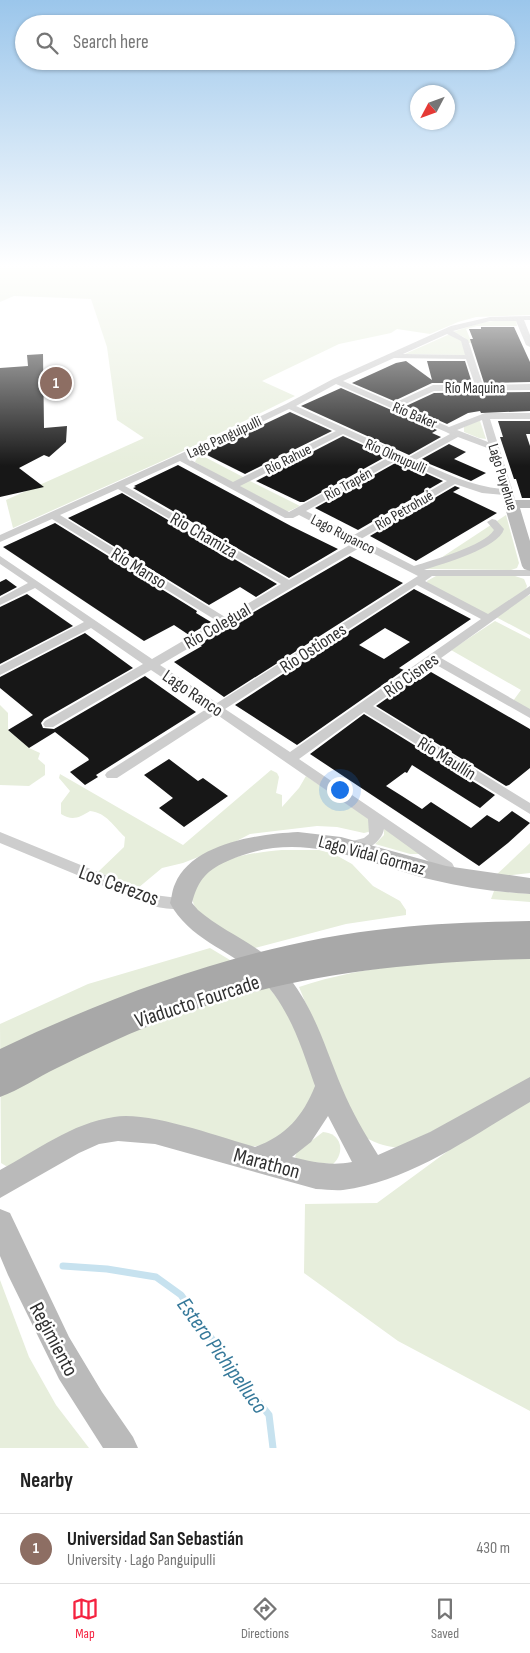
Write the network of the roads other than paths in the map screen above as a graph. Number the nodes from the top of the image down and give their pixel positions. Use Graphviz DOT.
graph roads {
  1 [pos="446,332"];
  2 [pos="448,332"];
  3 [pos="525,332"];
  4 [pos="530,345"];
  5 [pos="392,356"];
  6 [pos="470,358"];
  7 [pos="336,381"];
  8 [pos="480,388"];
  9 [pos="530,388"];
  10 [pos="289,406"];
  11 [pos="394,406"];
  12 [pos="485,416"];
  13 [pos="530,416"];
  14 [pos="342,431"];
  15 [pos="453,431"];
  16 [pos="494,447"];
  17 [pos="398,456"];
  18 [pos="181,458"];
  19 [pos="408,461"];
  20 [pos="454,481"];
  21 [pos="119,486"];
  22 [pos="233,486"];
  23 [pos="509,498"];
  24 [pos="530,504"];
  25 [pos="299,511"];
  26 [pos="53,516"];
  27 [pos="492,522"];
  28 [pos="0,539"];
  29 [pos="357,541"];
  30 [pos="0,558"];
  31 [pos="529,560"];
  32 [pos="0,567"];
  33 [pos="13,569"];
  34 [pos="530,573"];
  35 [pos="415,576"];
  36 [pos="35,584"];
  37 [pos="289,584"];
  38 [pos="530,589"];
  39 [pos="0,602"];
  40 [pos="490,619"];
  41 [pos="224,622"];
  42 [pos="91,623"];
  43 [pos="434,659"];
  44 [pos="151,664"];
  45 [pos="0,671"];
  46 [pos="365,707"];
  47 [pos="217,709"];
  48 [pos="530,714"];
  49 [pos="49,724"];
  50 [pos="291,758"];
  51 [pos="112,775"];
  52 [pos="530,809"];
  53 [pos="374,816"];
  54 [pos="0,837"];
  55 [pos="350,847"];
  56 [pos="452,876"];
  57 [pos="530,886"];
  58 [pos="181,903"];
  59 [pos="530,931"];
  60 [pos="403,946"];
  61 [pos="530,950"];
  62 [pos="0,1062"];
  63 [pos="0,1084"];
  64 [pos="328,1086"];
  65 [pos="530,1089"];
  66 [pos="256,1160"];
  67 [pos="372,1170"];
  68 [pos="0,1185"];
  69 [pos="3,1235"];
  70 [pos="122,1448"];
  1 -- 5 [label="street, Lago Panguipulli"];
  2 -- 6 [label="street"];
  3 -- 4 [label="street"];
  5 -- 6 [label="street"];
  5 -- 7 [label="street, Lago Panguipulli"];
  6 -- 8 [label="street"];
  7 -- 10 [label="street, Lago Panguipulli"];
  7 -- 11 [label="street, Río Baker"];
  8 -- 9 [label="street, Río Maquina"];
  8 -- 11 [label="street, Río Maquina"];
  10 -- 14 [label="street, Río Olmupulli"];
  10 -- 18 [label="street, Lago Panguipulli"];
  11 -- 15 [label="street, Río Baker"];
  12 -- 13 [label="street"];
  12 -- 15 [label="street"];
  12 -- 16 [label="street, Lago Puyehue"];
  14 -- 17 [label="street, Río Olmupulli"];
  14 -- 22 [label="street, Río Rahue"];
  15 -- 16 [label="street, Río Baker"];
  15 -- 19 [label="street"];
  16 -- 23 [label="street, Lago Puyehue"];
  17 -- 19 [label="street, Río Olmupulli"];
  17 -- 25 [label="street, Río Trapén"];
  18 -- 21 [label="street, Lago Panguipulli"];
  18 -- 22 [label="street, Lago Rupanco"];
  19 -- 20 [label="street, Río Olmupulli"];
  20 -- 23 [label="street, Río Olmupulli"];
  20 -- 29 [label="street, Río Petrohué"];
  21 -- 26 [label="street, Lago Panguipulli"];
  21 -- 37 [label="street, Rio Chamiza"];
  22 -- 25 [label="street, Lago Rupanco"];
  23 -- 24 [label="street"];
  23 -- 31 [label="street, Lago Puyehue"];
  25 -- 29 [label="street, Lago Rupanco"];
  26 -- 28 [label="street, Lago Panguipulli"];
  26 -- 41 [label="street, Río Manso"];
  27 -- 35 [label="street, Río Ostiones"];
  29 -- 35 [label="street, Lago Rupanco"];
  29 -- 37 [label="street, Río Colegual"];
  30 -- 33 [label="street, Lago Ranco"];
  32 -- 33 [label="street, Lago Ranco"];
  33 -- 36 [label="street, Lago Ranco"];
  34 -- 35 [label="street, Río Ostiones"];
  35 -- 40 [label="street, Lago Rupanco"];
  35 -- 47 [label="street, Río Ostiones"];
  36 -- 39 [label="street"];
  36 -- 42 [label="street, Lago Ranco"];
  37 -- 41 [label="street, Río Colegual"];
  38 -- 40 [label="street, Río Cisnes"];
  40 -- 43 [label="street, Río Cisnes"];
  41 -- 44 [label="street, Río Colegual"];
  42 -- 44 [label="street, Lago Ranco"];
  42 -- 45 [label="street"];
  43 -- 46 [label="street, Río Cisnes"];
  43 -- 48 [label="street"];
  44 -- 47 [label="street, Lago Ranco"];
  44 -- 49 [label="street, Río Colegual"];
  46 -- 50 [label="street, Río Cisnes"];
  46 -- 52 [label="street, Rio Maullín"];
  47 -- 50 [label="street, Lago Ranco"];
  47 -- 51 [label="street, Río Ostiones"];
  50 -- 53 [label="street, Lago Ranco"];
  53 -- 55 [label="street"];
  53 -- 56 [label="street, Lago Ranco"];
  54 -- 58 [label="street, Los Cerezos"];
  55 -- 56 [label="street, Lago Vidal Gormaz"];
  55 -- 58 [label="street, Lago Vidal Gormaz"];
  56 -- 57 [label="street, Lago Vidal Gormaz"];
  58 -- 64 [label="street, Los Cerezos"];
  59 -- 60 [label="main road"];
  60 -- 61 [label="main road"];
  60 -- 62 [label="main road, Viaducto Fourcade"];
  60 -- 63 [label="main road, Viaducto Fourcade"];
  64 -- 66 [label="street"];
  64 -- 67 [label="street, Los Cerezos"];
  65 -- 67 [label="street, Marathon"];
  66 -- 67 [label="street, Marathon"];
  66 -- 68 [label="street, Marathon"];
  69 -- 70 [label="street, Regimiento"];
}
